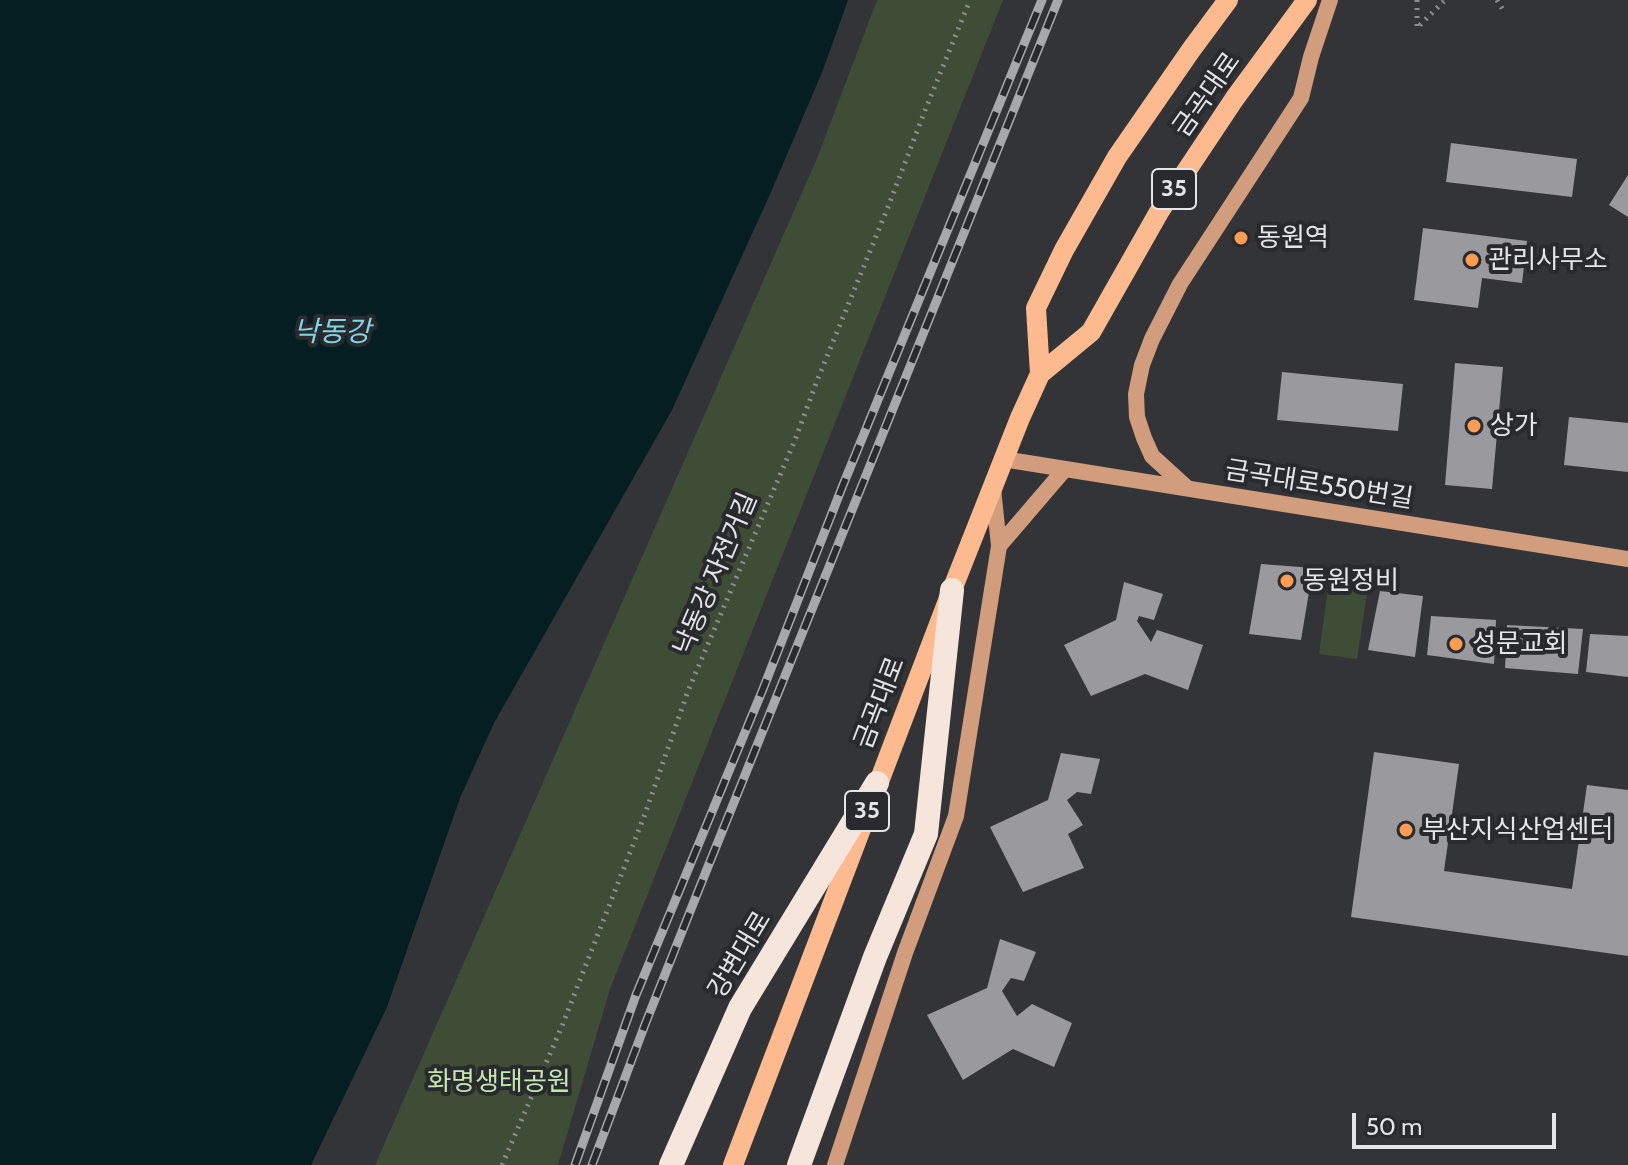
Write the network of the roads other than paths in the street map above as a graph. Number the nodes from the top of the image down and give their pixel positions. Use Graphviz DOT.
graph roads {
  1 [pos="1228,0"];
  2 [pos="1307,0"];
  3 [pos="1330,0"];
  4 [pos="1040,374"];
  5 [pos="1003,459"];
  6 [pos="1065,469"];
  7 [pos="993,485"];
  8 [pos="1188,489"];
  9 [pos="999,546"];
  10 [pos="1628,559"];
  11 [pos="952,590"];
  12 [pos="877,783"];
  13 [pos="671,1165"];
  14 [pos="733,1165"];
  15 [pos="799,1165"];
  16 [pos="835,1165"];
  1 -- 4 [label="main road, 금곡대로 / 35"];
  2 -- 4 [label="main road, 금곡대로 / 35"];
  3 -- 8 [label="street"];
  4 -- 5 [label="main road, 금곡대로 / 35"];
  5 -- 6 [label="street, 금곡대로550번길"];
  5 -- 7 [label="main road, 금곡대로 / 35"];
  6 -- 8 [label="street, 금곡대로550번길"];
  6 -- 9 [label="street"];
  7 -- 9 [label="street, 금곡대로"];
  7 -- 11 [label="main road, 금곡대로 / 35"];
  8 -- 10 [label="street, 금곡대로550번길"];
  9 -- 16 [label="street, 금곡대로"];
  11 -- 12 [label="main road, 금곡대로 / 35"];
  11 -- 15 [label="highway"];
  12 -- 13 [label="highway, 강변대로"];
  12 -- 14 [label="main road, 금곡대로 / 35"];
}
